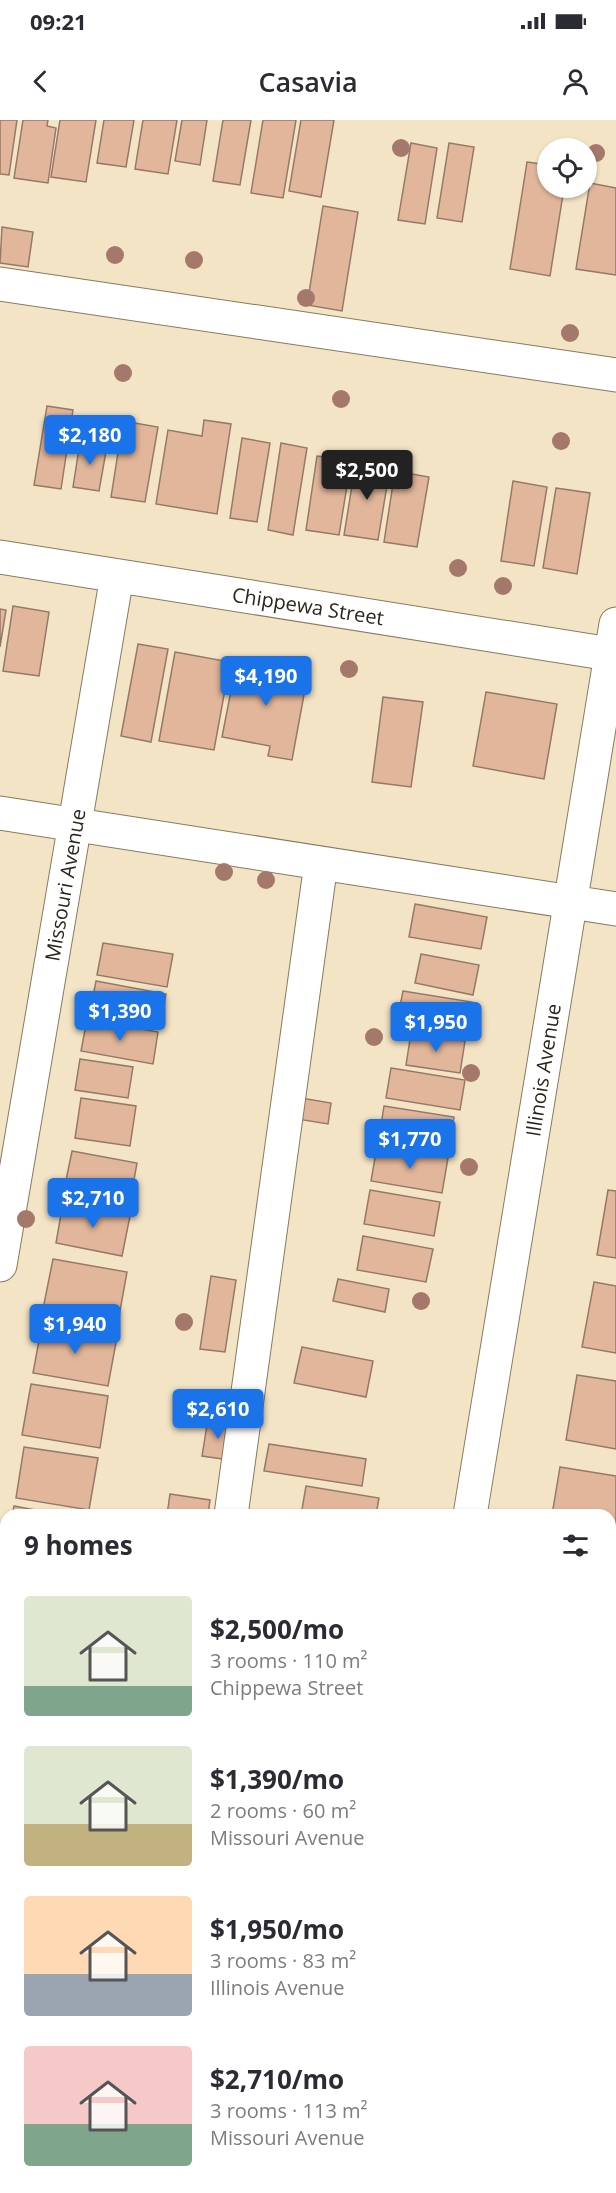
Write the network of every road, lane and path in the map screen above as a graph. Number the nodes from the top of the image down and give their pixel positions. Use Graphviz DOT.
graph roads {
  1 [pos="0,284"];
  2 [pos="616,375"];
  3 [pos="0,557"];
  4 [pos="117,576"];
  5 [pos="614,645"];
  6 [pos="0,813"];
  7 [pos="75,825"];
  8 [pos="321,863"];
  9 [pos="570,902"];
  10 [pos="616,909"];
  11 [pos="0,1266"];
  12 [pos="232,1509"];
  13 [pos="471,1509"];
  1 -- 2 [label="street"];
  3 -- 4 [label="street, Chippewa Street"];
  4 -- 5 [label="street, Chippewa Street"];
  4 -- 7 [label="street, Missouri Avenue"];
  5 -- 9 [label="street, Illinois Avenue"];
  6 -- 7 [label="street"];
  7 -- 8 [label="street"];
  7 -- 11 [label="street, Missouri Avenue"];
  8 -- 9 [label="street"];
  8 -- 12 [label="street"];
  9 -- 10 [label="street"];
  9 -- 13 [label="street, Illinois Avenue"];
}
